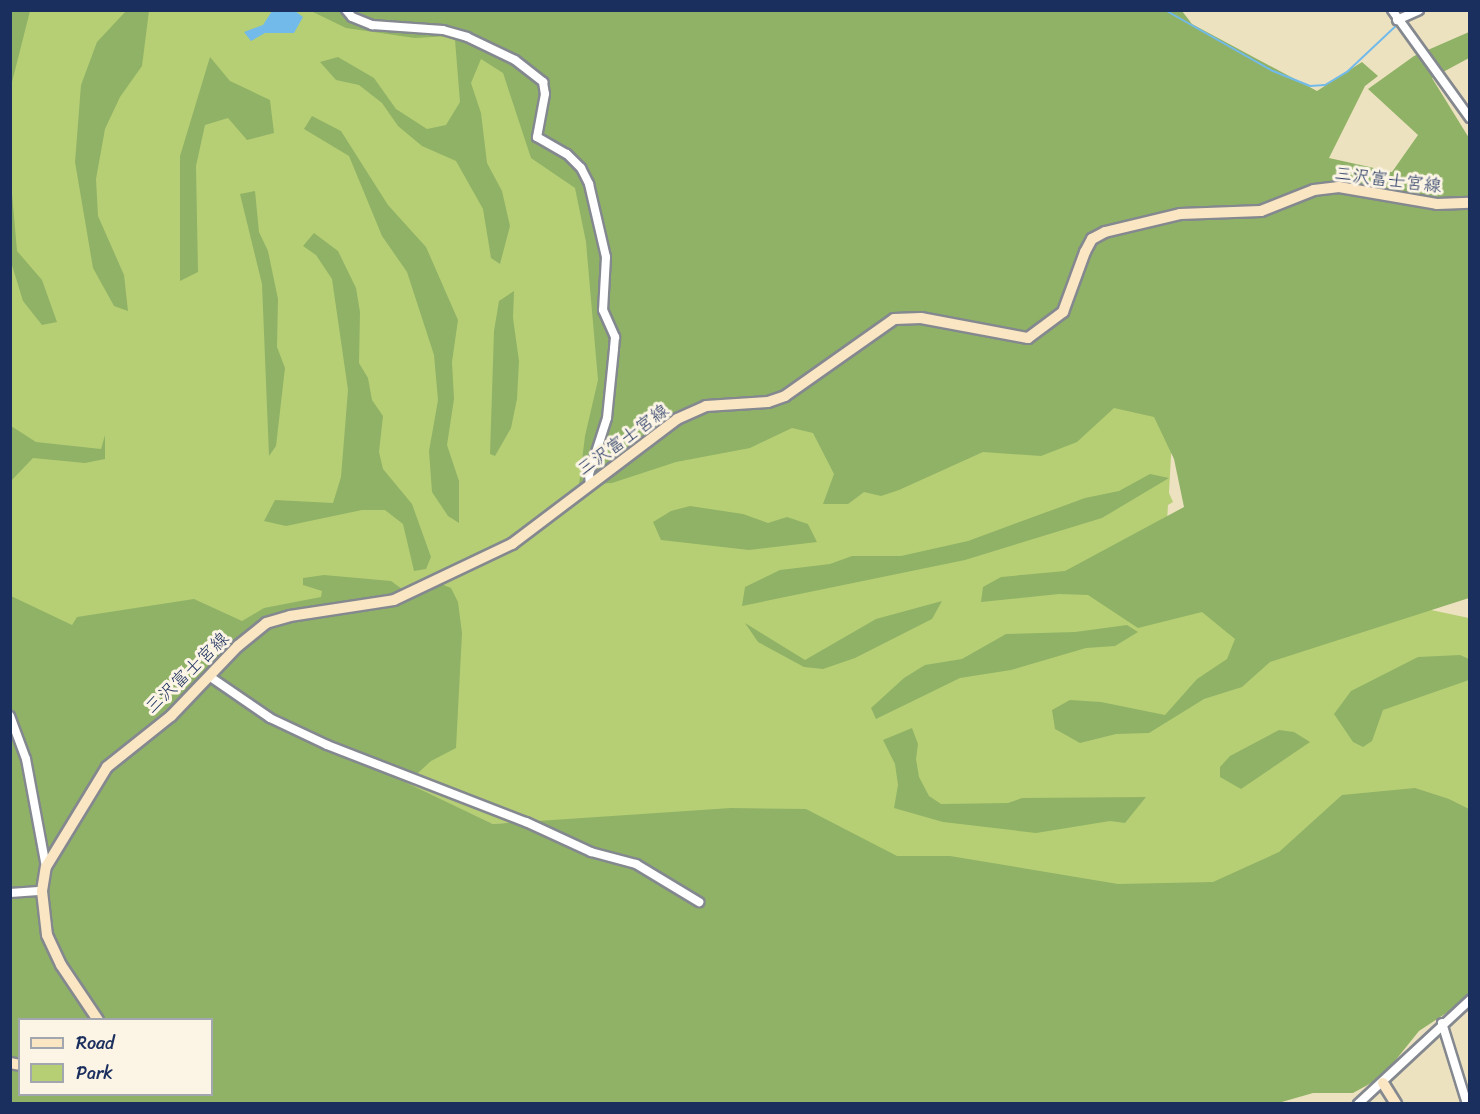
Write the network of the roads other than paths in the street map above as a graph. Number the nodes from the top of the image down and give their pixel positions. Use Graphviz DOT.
graph roads {
  1 [pos="346,10"];
  2 [pos="1392,10"];
  3 [pos="1419,10"];
  4 [pos="1399,24"];
  5 [pos="1470,118"];
  6 [pos="1470,203"];
  7 [pos="590,485"];
  8 [pos="209,676"];
  9 [pos="10,717"];
  10 [pos="46,867"];
  11 [pos="42,891"];
  12 [pos="10,893"];
  13 [pos="699,902"];
  14 [pos="1470,1000"];
  15 [pos="97,1018"];
  16 [pos="1443,1023"];
  17 [pos="1383,1083"];
  18 [pos="1358,1104"];
  19 [pos="1396,1104"];
  20 [pos="1467,1104"];
  1 -- 7 [label="street"];
  2 -- 4 [label="street"];
  3 -- 4 [label="street"];
  4 -- 5 [label="street"];
  6 -- 7 [label="main road, 三沢富士宮線"];
  7 -- 8 [label="main road, 三沢富士宮線"];
  8 -- 10 [label="main road, 三沢富士宮線"];
  8 -- 13 [label="street"];
  9 -- 10 [label="street"];
  10 -- 11 [label="main road, 三沢富士宮線"];
  11 -- 12 [label="street"];
  11 -- 15 [label="main road, 三沢富士宮線"];
  14 -- 16 [label="street"];
  16 -- 17 [label="street"];
  16 -- 20 [label="street"];
  17 -- 18 [label="street"];
  17 -- 19 [label="main road"];
}
